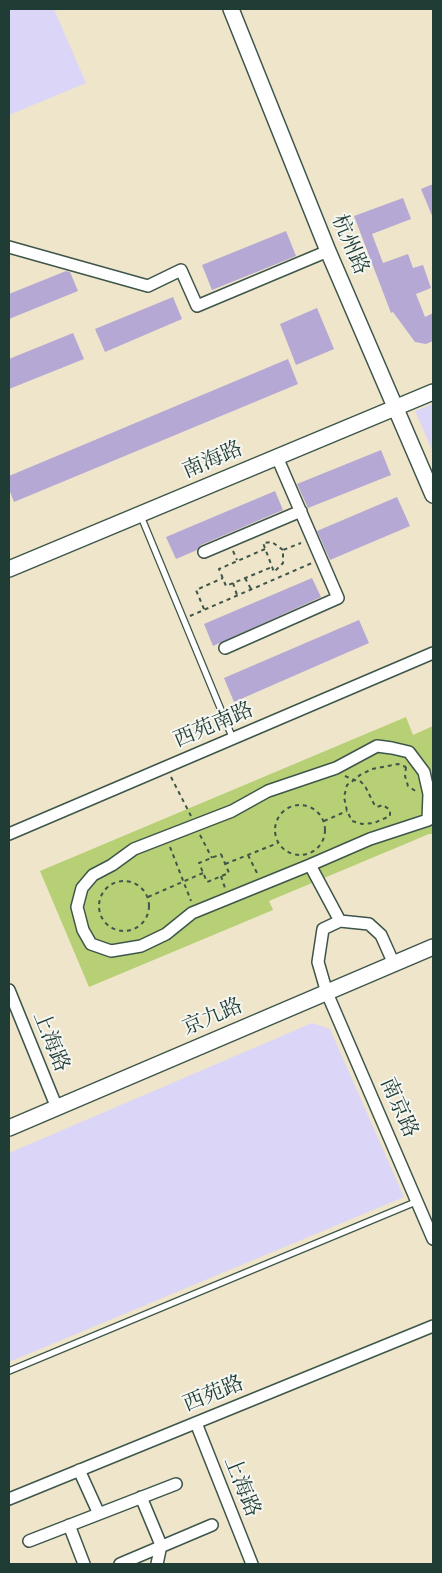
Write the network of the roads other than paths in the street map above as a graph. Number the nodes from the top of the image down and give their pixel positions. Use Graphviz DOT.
graph roads {
  1 [pos="231,9"];
  2 [pos="9,247"];
  3 [pos="328,251"];
  4 [pos="433,392"];
  5 [pos="396,408"];
  6 [pos="277,457"];
  7 [pos="433,495"];
  8 [pos="301,512"];
  9 [pos="140,514"];
  10 [pos="204,552"];
  11 [pos="9,569"];
  12 [pos="225,648"];
  13 [pos="433,653"];
  14 [pos="232,739"];
  15 [pos="9,834"];
  16 [pos="310,865"];
  17 [pos="340,920"];
  18 [pos="433,947"];
  19 [pos="394,964"];
  20 [pos="9,990"];
  21 [pos="327,993"];
  22 [pos="57,1108"];
  23 [pos="9,1128"];
  24 [pos="418,1201"];
  25 [pos="433,1239"];
  26 [pos="433,1326"];
  27 [pos="9,1371"];
  28 [pos="196,1423"];
  29 [pos="79,1470"];
  30 [pos="176,1484"];
  31 [pos="141,1497"];
  32 [pos="9,1499"];
  33 [pos="99,1514"];
  34 [pos="69,1525"];
  35 [pos="212,1526"];
  36 [pos="29,1540"];
  37 [pos="160,1545"];
  38 [pos="84,1564"];
  39 [pos="120,1564"];
  40 [pos="157,1564"];
  41 [pos="252,1564"];
  1 -- 3 [label="main road, 杭州路"];
  2 -- 3 [label="street"];
  3 -- 5 [label="main road, 杭州路"];
  4 -- 5 [label="main road, 南海路"];
  5 -- 6 [label="main road, 南海路"];
  5 -- 7 [label="main road, 杭州路"];
  6 -- 8 [label="street"];
  6 -- 9 [label="main road, 南海路"];
  8 -- 10 [label="street"];
  8 -- 12 [label="street"];
  9 -- 11 [label="main road, 南海路"];
  9 -- 14 [label="lane"];
  13 -- 14 [label="street, 西苑南路"];
  14 -- 15 [label="street, 西苑南路"];
  16 -- 16 [label="street"];
  16 -- 17 [label="street"];
  17 -- 19 [label="street"];
  17 -- 21 [label="street, 南京路"];
  18 -- 19 [label="main road, 京九路"];
  19 -- 21 [label="main road, 京九路"];
  20 -- 22 [label="street, 上海路"];
  21 -- 22 [label="main road, 京九路"];
  21 -- 24 [label="street, 南京路"];
  22 -- 23 [label="main road, 京九路"];
  24 -- 25 [label="street, 南京路"];
  24 -- 27 [label="lane"];
  26 -- 28 [label="street, 西苑路"];
  28 -- 29 [label="street, 西苑路"];
  28 -- 41 [label="street, 上海路"];
  29 -- 32 [label="street, 西苑路"];
  29 -- 33 [label="street"];
  30 -- 31 [label="street"];
  31 -- 33 [label="street"];
  31 -- 37 [label="street"];
  33 -- 34 [label="street"];
  34 -- 36 [label="street"];
  34 -- 38 [label="street"];
  35 -- 37 [label="street"];
  37 -- 39 [label="street"];
  37 -- 40 [label="street"];
}
